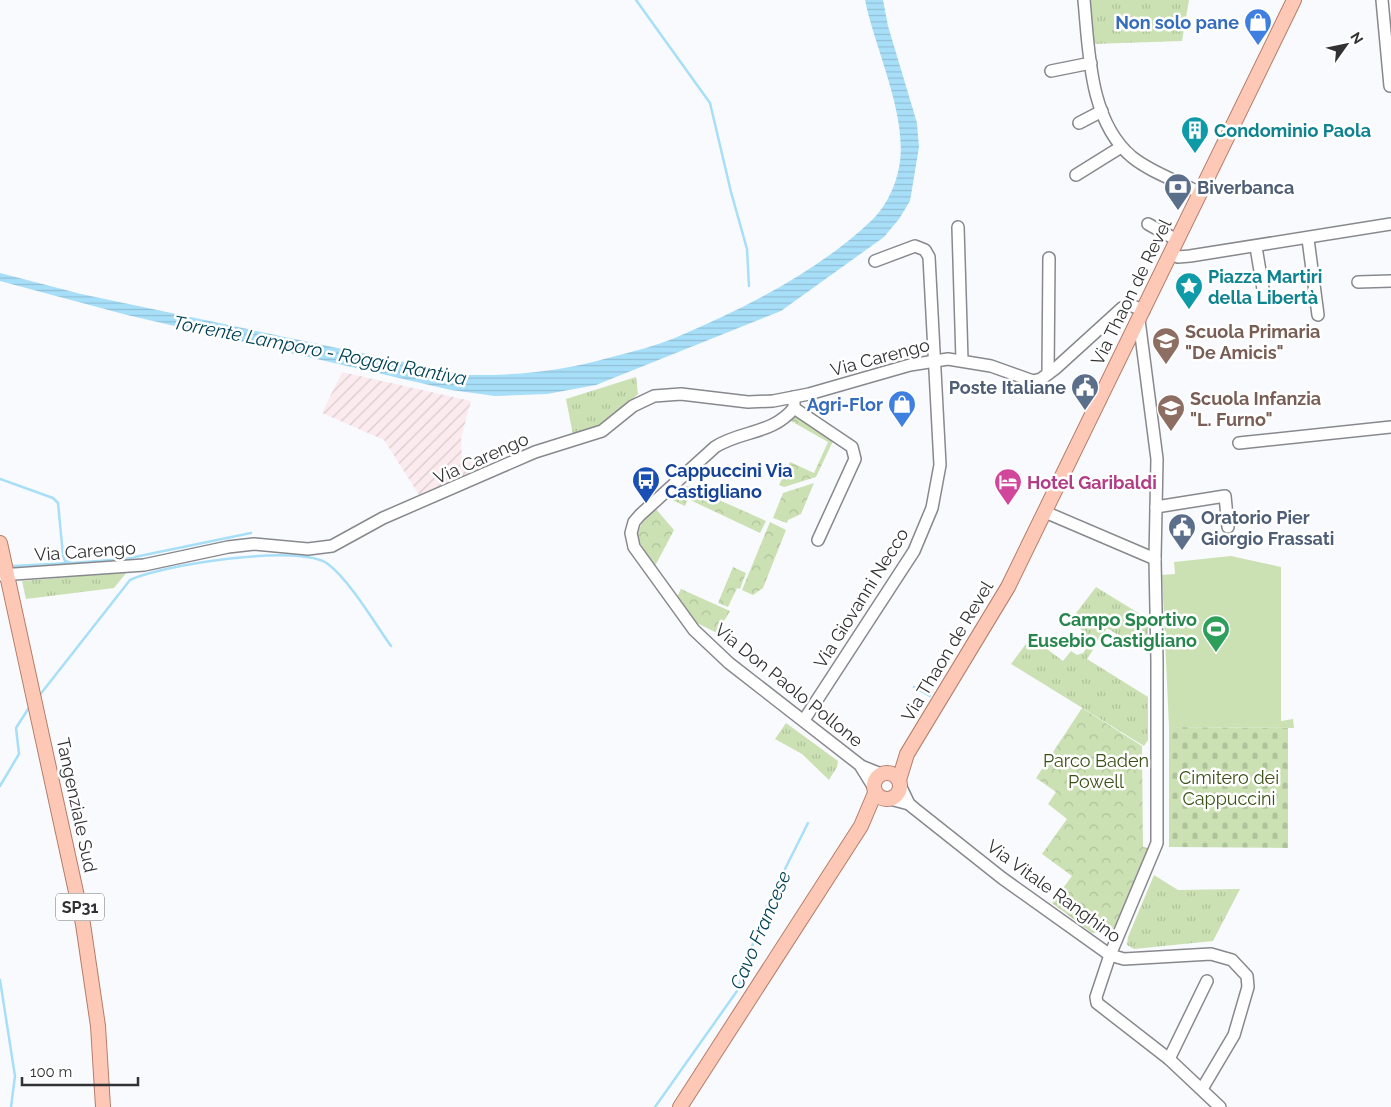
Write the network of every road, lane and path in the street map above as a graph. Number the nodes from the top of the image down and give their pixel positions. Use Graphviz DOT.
graph roads {
  1 [pos="1084,0"];
  2 [pos="1294,0"];
  3 [pos="1382,0"];
  4 [pos="1091,63"];
  5 [pos="1051,71"];
  6 [pos="1390,86"];
  7 [pos="1102,111"];
  8 [pos="1080,123"];
  9 [pos="1121,147"];
  10 [pos="1076,175"];
  11 [pos="1200,193"];
  12 [pos="1148,224"];
  13 [pos="1391,224"];
  14 [pos="958,227"];
  15 [pos="1308,239"];
  16 [pos="1177,240"];
  17 [pos="1256,247"];
  18 [pos="1171,254"];
  19 [pos="1049,258"];
  20 [pos="875,261"];
  21 [pos="1391,281"];
  22 [pos="1358,282"];
  23 [pos="1264,295"];
  24 [pos="1142,315"];
  25 [pos="1318,315"];
  26 [pos="935,360"];
  27 [pos="962,360"];
  28 [pos="1048,374"];
  29 [pos="794,402"];
  30 [pos="1391,427"];
  31 [pos="1239,443"];
  32 [pos="1156,507"];
  33 [pos="1045,512"];
  34 [pos="1228,527"];
  35 [pos="818,540"];
  36 [pos="0,543"];
  37 [pos="1155,559"];
  38 [pos="4,575"];
  39 [pos="804,720"];
  40 [pos="907,754"];
  41 [pos="860,766"];
  42 [pos="884,773"];
  43 [pos="899,782"];
  44 [pos="874,789"];
  45 [pos="889,800"];
  46 [pos="910,804"];
  47 [pos="863,823"];
  48 [pos="1110,956"];
  49 [pos="1207,981"];
  50 [pos="1169,1060"];
  51 [pos="1202,1089"];
  52 [pos="103,1107"];
  53 [pos="680,1107"];
  54 [pos="1220,1107"];
  1 -- 4 [label="street"];
  2 -- 11 [label="main road, Via Thaon de Revel"];
  3 -- 6 [label="street"];
  4 -- 5 [label="street"];
  4 -- 7 [label="street"];
  7 -- 8 [label="street"];
  7 -- 9 [label="street"];
  9 -- 10 [label="street"];
  9 -- 11 [label="street"];
  11 -- 16 [label="main road, Via Thaon de Revel"];
  12 -- 16 [label="street"];
  13 -- 15 [label="street"];
  14 -- 27 [label="street"];
  15 -- 17 [label="street"];
  15 -- 25 [label="street"];
  16 -- 18 [label="main road, Via Thaon de Revel"];
  17 -- 18 [label="street"];
  17 -- 23 [label="street"];
  18 -- 24 [label="main road, Via Thaon de Revel"];
  19 -- 28 [label="street"];
  20 -- 26 [label="street, Via Giovanni Necco"];
  21 -- 22 [label="street"];
  24 -- 28 [label="street, Via Carengo"];
  24 -- 32 [label="street"];
  24 -- 33 [label="main road, Via Thaon de Revel"];
  26 -- 27 [label="street, Via Carengo"];
  26 -- 29 [label="street, Via Carengo"];
  26 -- 39 [label="street, Via Giovanni Necco"];
  27 -- 28 [label="street, Via Carengo"];
  29 -- 35 [label="street"];
  29 -- 38 [label="street, Via Carengo"];
  29 -- 39 [label="street, Via Don Paolo Pollone"];
  30 -- 31 [label="street"];
  32 -- 34 [label="street"];
  32 -- 37 [label="street"];
  33 -- 37 [label="street"];
  33 -- 40 [label="main road, Via Thaon de Revel"];
  36 -- 38 [label="main road, Tangenziale Sud / SP31"];
  37 -- 48 [label="street"];
  38 -- 52 [label="main road, Tangenziale Sud / SP31"];
  39 -- 41 [label="street, Via Don Paolo Pollone"];
  40 -- 42 [label="main road, Via Thaon de Revel"];
  40 -- 43 [label="main road, Via Thaon de Revel"];
  41 -- 42 [label="street, Via Don Paolo Pollone"];
  41 -- 44 [label="street, Via Don Paolo Pollone"];
  42 -- 43 [label="main road"];
  42 -- 44 [label="main road"];
  43 -- 45 [label="main road"];
  43 -- 46 [label="street, Via Vitale Ranghino"];
  44 -- 45 [label="main road"];
  44 -- 47 [label="main road"];
  45 -- 46 [label="street, Via Vitale Ranghino"];
  45 -- 47 [label="main road"];
  46 -- 48 [label="street, Via Vitale Ranghino"];
  47 -- 53 [label="main road"];
  48 -- 50 [label="street"];
  48 -- 51 [label="street, Via Vitale Ranghino"];
  49 -- 50 [label="street"];
  50 -- 51 [label="street"];
  51 -- 54 [label="street"];
}
